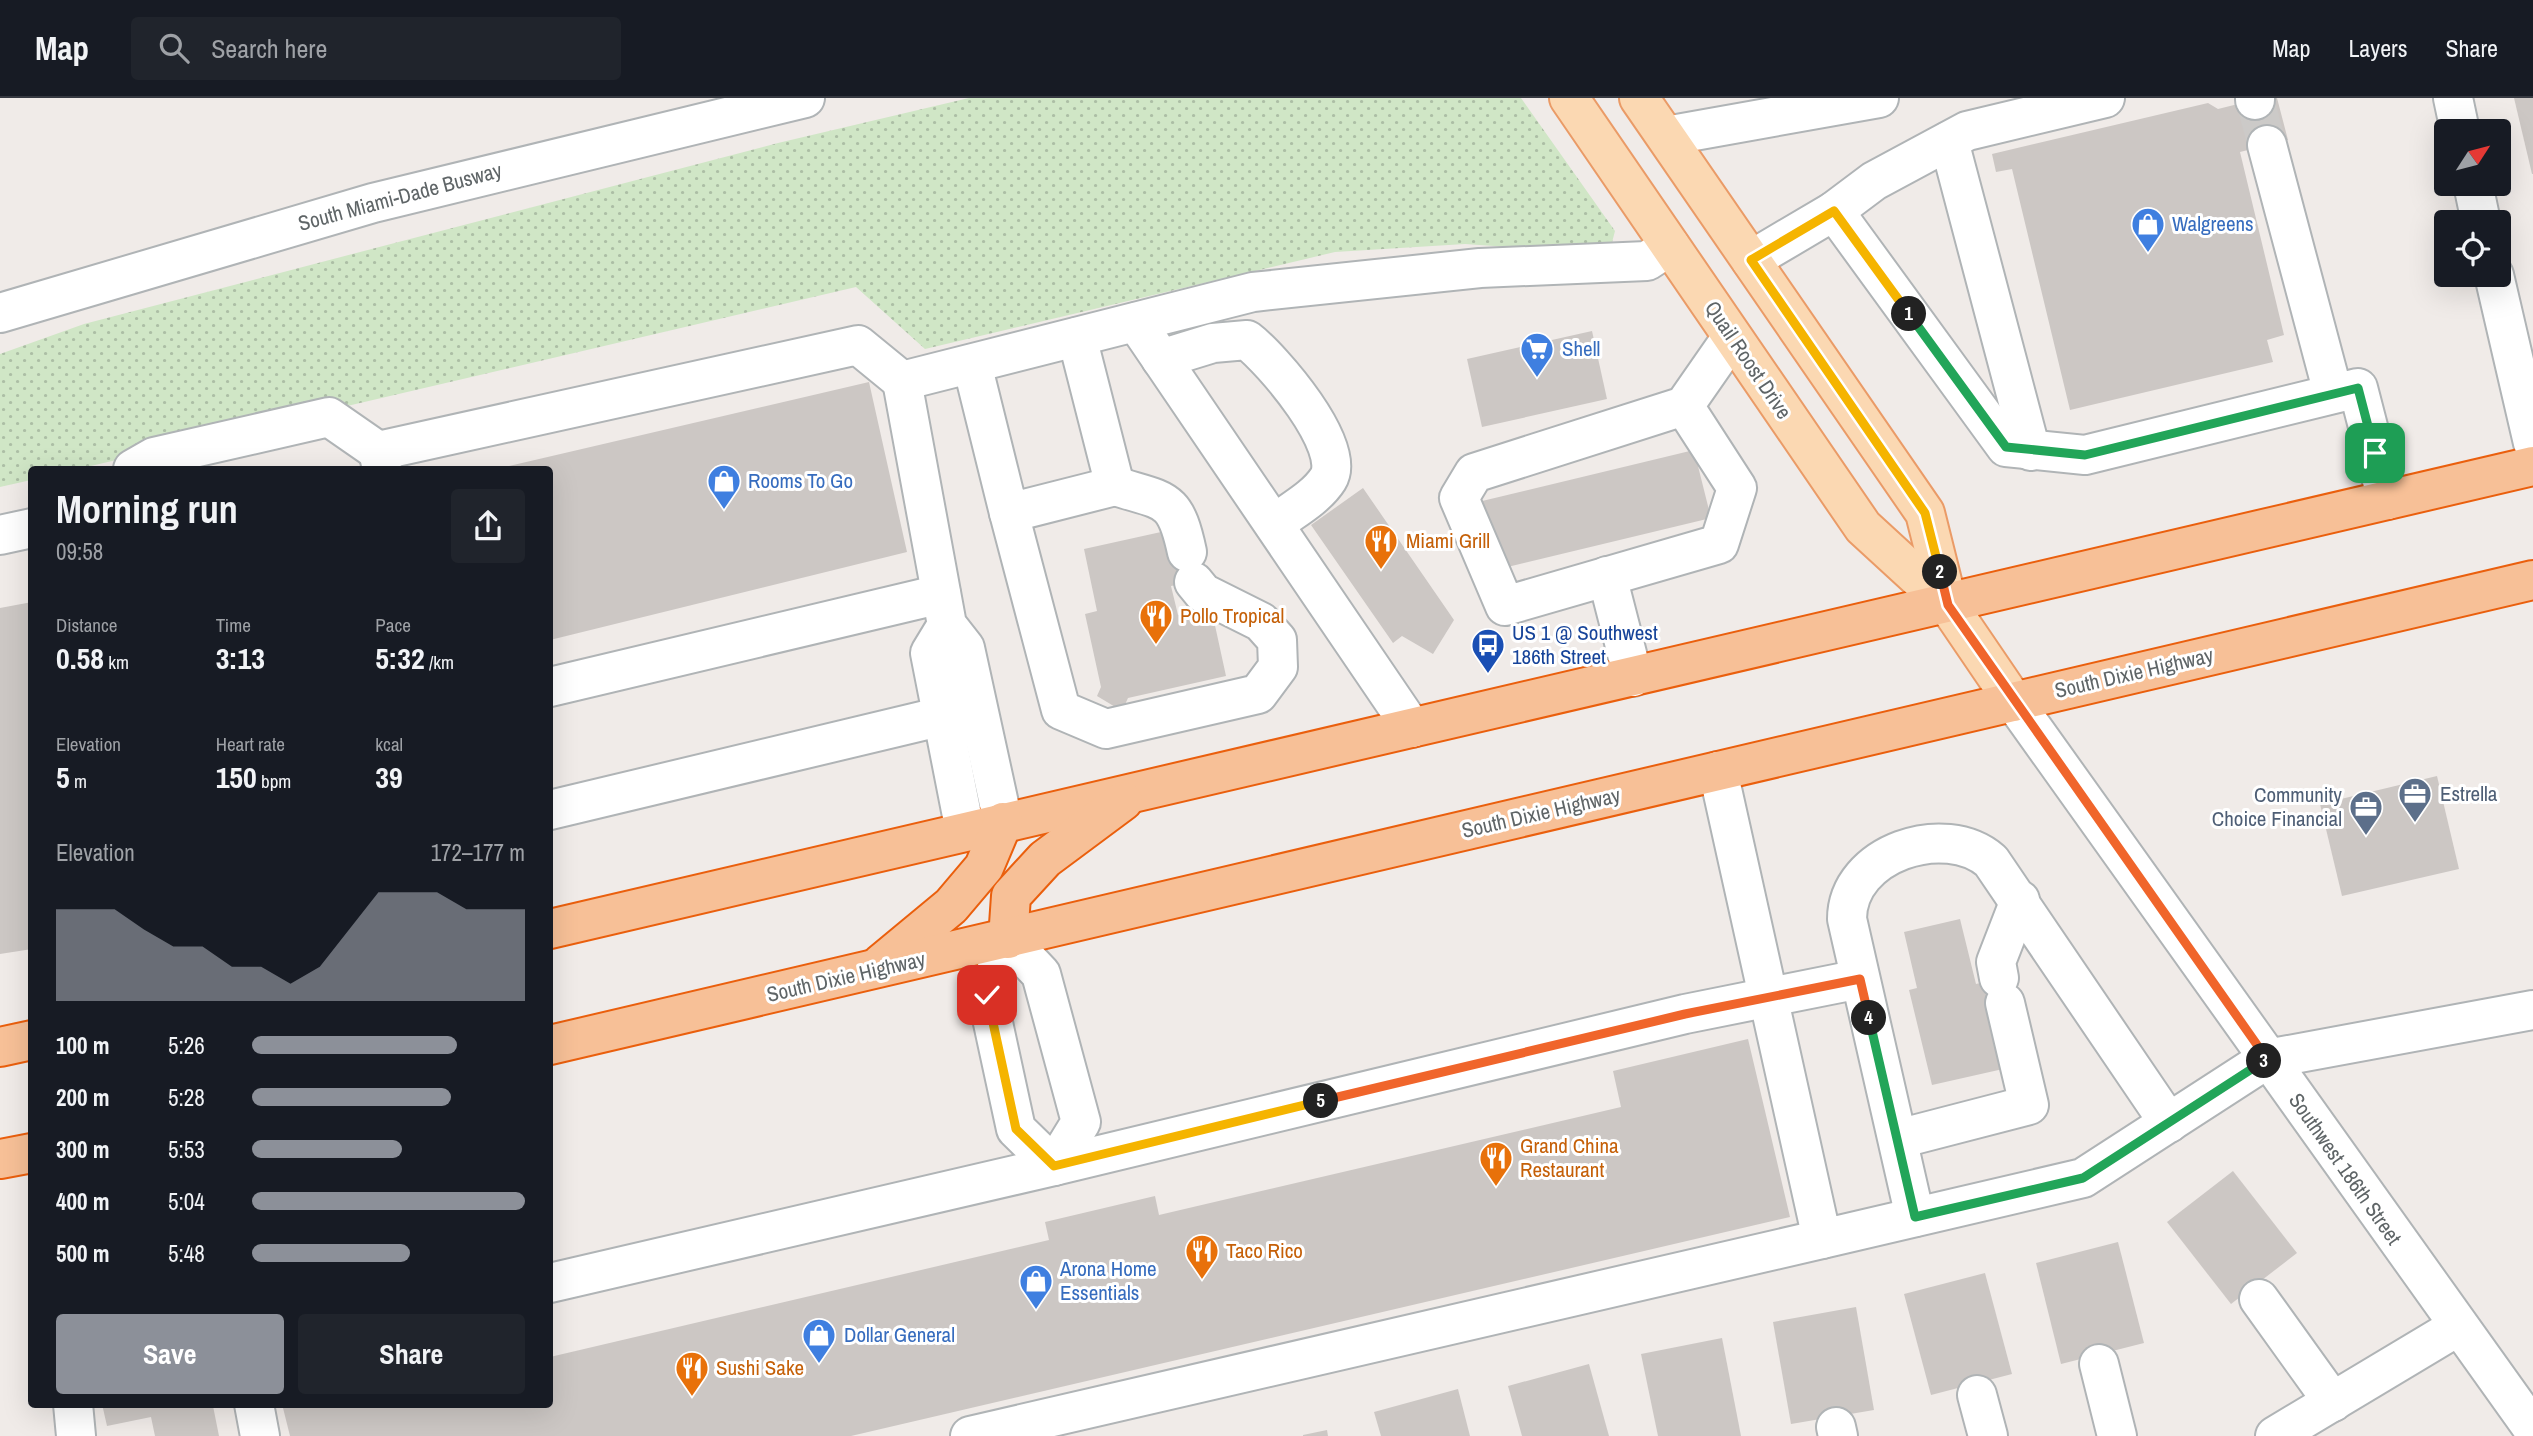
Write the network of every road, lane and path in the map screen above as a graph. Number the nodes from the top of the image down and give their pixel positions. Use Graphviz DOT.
graph roads {
  1 [pos="805,98"];
  2 [pos="1569,98"];
  3 [pos="1639,98"];
  4 [pos="1879,98"];
  5 [pos="2105,98"];
  6 [pos="2452,98"];
  7 [pos="1840,102"];
  8 [pos="2457,119"];
  9 [pos="1666,136"];
  10 [pos="1958,136"];
  11 [pos="2267,145"];
  12 [pos="1834,211"];
  13 [pos="1670,246"];
  14 [pos="1751,260"];
  15 [pos="2497,287"];
  16 [pos="0,313"];
  17 [pos="1136,322"];
  18 [pos="1077,337"];
  19 [pos="1732,337"];
  20 [pos="1161,359"];
  21 [pos="972,363"];
  22 [pos="902,381"];
  23 [pos="2333,393"];
  24 [pos="1684,406"];
  25 [pos="2533,443"];
  26 [pos="2031,451"];
  27 [pos="380,460"];
  28 [pos="138,466"];
  29 [pos="2533,466"];
  30 [pos="1115,486"];
  31 [pos="2387,500"];
  32 [pos="1009,513"];
  33 [pos="1273,524"];
  34 [pos="28,529"];
  35 [pos="0,535"];
  36 [pos="1607,576"];
  37 [pos="2533,580"];
  38 [pos="1948,605"];
  39 [pos="944,610"];
  40 [pos="1633,677"];
  41 [pos="553,686"];
  42 [pos="2014,702"];
  43 [pos="943,716"];
  44 [pos="1412,728"];
  45 [pos="1718,771"];
  46 [pos="1136,791"];
  47 [pos="553,809"];
  48 [pos="1003,822"];
  49 [pos="965,831"];
  50 [pos="2020,900"];
  51 [pos="553,928"];
  52 [pos="1009,939"];
  53 [pos="874,970"];
  54 [pos="1860,979"];
  55 [pos="1766,997"];
  56 [pos="2533,1010"];
  57 [pos="28,1041"];
  58 [pos="553,1044"];
  59 [pos="0,1047"];
  60 [pos="2267,1059"];
  61 [pos="2169,1123"];
  62 [pos="1898,1139"];
  63 [pos="28,1154"];
  64 [pos="0,1159"];
  65 [pos="1054,1166"];
  66 [pos="1915,1217"];
  67 [pos="1822,1239"];
  68 [pos="553,1282"];
  69 [pos="2259,1299"];
  70 [pos="2457,1327"];
  71 [pos="2099,1364"];
  72 [pos="1978,1395"];
  73 [pos="2333,1402"];
  74 [pos="73,1408"];
  75 [pos="255,1408"];
  76 [pos="2533,1429"];
  77 [pos="76,1436"];
  78 [pos="260,1436"];
  79 [pos="970,1436"];
  80 [pos="1988,1436"];
  81 [pos="2116,1436"];
  82 [pos="2275,1436"];
  1 -- 16 [label="street, South Miami-Dade Busway"];
  2 -- 13 [label="main road, Quail Roost Drive"];
  3 -- 9 [label="main road, Quail Roost Drive"];
  4 -- 7 [label="street"];
  5 -- 10 [label="street"];
  6 -- 8 [label="street"];
  7 -- 9 [label="street"];
  9 -- 14 [label="main road, Quail Roost Drive"];
  10 -- 12 [label="street"];
  10 -- 26 [label="street"];
  11 -- 23 [label="street"];
  12 -- 14 [label="street"];
  12 -- 26 [label="street"];
  13 -- 17 [label="street"];
  13 -- 19 [label="main road, Quail Roost Drive"];
  14 -- 38 [label="main road, Quail Roost Drive"];
  15 -- 25 [label="street"];
  17 -- 18 [label="street"];
  17 -- 20 [label="street"];
  18 -- 21 [label="street"];
  18 -- 30 [label="street"];
  19 -- 24 [label="street"];
  19 -- 38 [label="main road, Quail Roost Drive"];
  20 -- 33 [label="street"];
  20 -- 33 [label="street"];
  21 -- 22 [label="street"];
  21 -- 32 [label="street"];
  22 -- 27 [label="street"];
  22 -- 39 [label="street"];
  23 -- 26 [label="street"];
  23 -- 31 [label="street"];
  24 -- 36 [label="street"];
  24 -- 36 [label="street"];
  27 -- 28 [label="street"];
  29 -- 31 [label="highway"];
  30 -- 32 [label="street"];
  30 -- 32 [label="street"];
  31 -- 38 [label="highway"];
  33 -- 44 [label="street"];
  34 -- 35 [label="street"];
  36 -- 40 [label="street"];
  37 -- 42 [label="highway, South Dixie Highway"];
  38 -- 40 [label="highway"];
  38 -- 42 [label="main road, Quail Roost Drive"];
  39 -- 41 [label="street"];
  39 -- 43 [label="street"];
  39 -- 48 [label="street"];
  40 -- 44 [label="highway"];
  42 -- 45 [label="highway, South Dixie Highway"];
  42 -- 60 [label="street, Southwest 186th Street"];
  43 -- 47 [label="street"];
  43 -- 49 [label="street"];
  44 -- 46 [label="highway"];
  45 -- 52 [label="highway, South Dixie Highway"];
  45 -- 55 [label="street"];
  46 -- 48 [label="highway"];
  46 -- 52 [label="highway"];
  48 -- 49 [label="highway"];
  48 -- 53 [label="highway"];
  49 -- 51 [label="highway"];
  50 -- 54 [label="street"];
  50 -- 61 [label="street"];
  50 -- 62 [label="street"];
  52 -- 53 [label="highway, South Dixie Highway"];
  52 -- 65 [label="street"];
  52 -- 65 [label="street"];
  53 -- 58 [label="highway, South Dixie Highway"];
  54 -- 55 [label="street"];
  54 -- 62 [label="street"];
  55 -- 65 [label="street"];
  55 -- 67 [label="street"];
  56 -- 60 [label="street"];
  57 -- 59 [label="highway"];
  60 -- 61 [label="street"];
  60 -- 70 [label="street, Southwest 186th Street"];
  61 -- 66 [label="street"];
  62 -- 66 [label="street"];
  63 -- 64 [label="highway"];
  65 -- 68 [label="street"];
  66 -- 67 [label="street"];
  67 -- 79 [label="street"];
  69 -- 73 [label="street"];
  70 -- 73 [label="street"];
  70 -- 76 [label="street, Southwest 186th Street"];
  71 -- 81 [label="street"];
  72 -- 80 [label="street"];
  73 -- 82 [label="street"];
  74 -- 77 [label="street"];
  75 -- 78 [label="street"];
}
